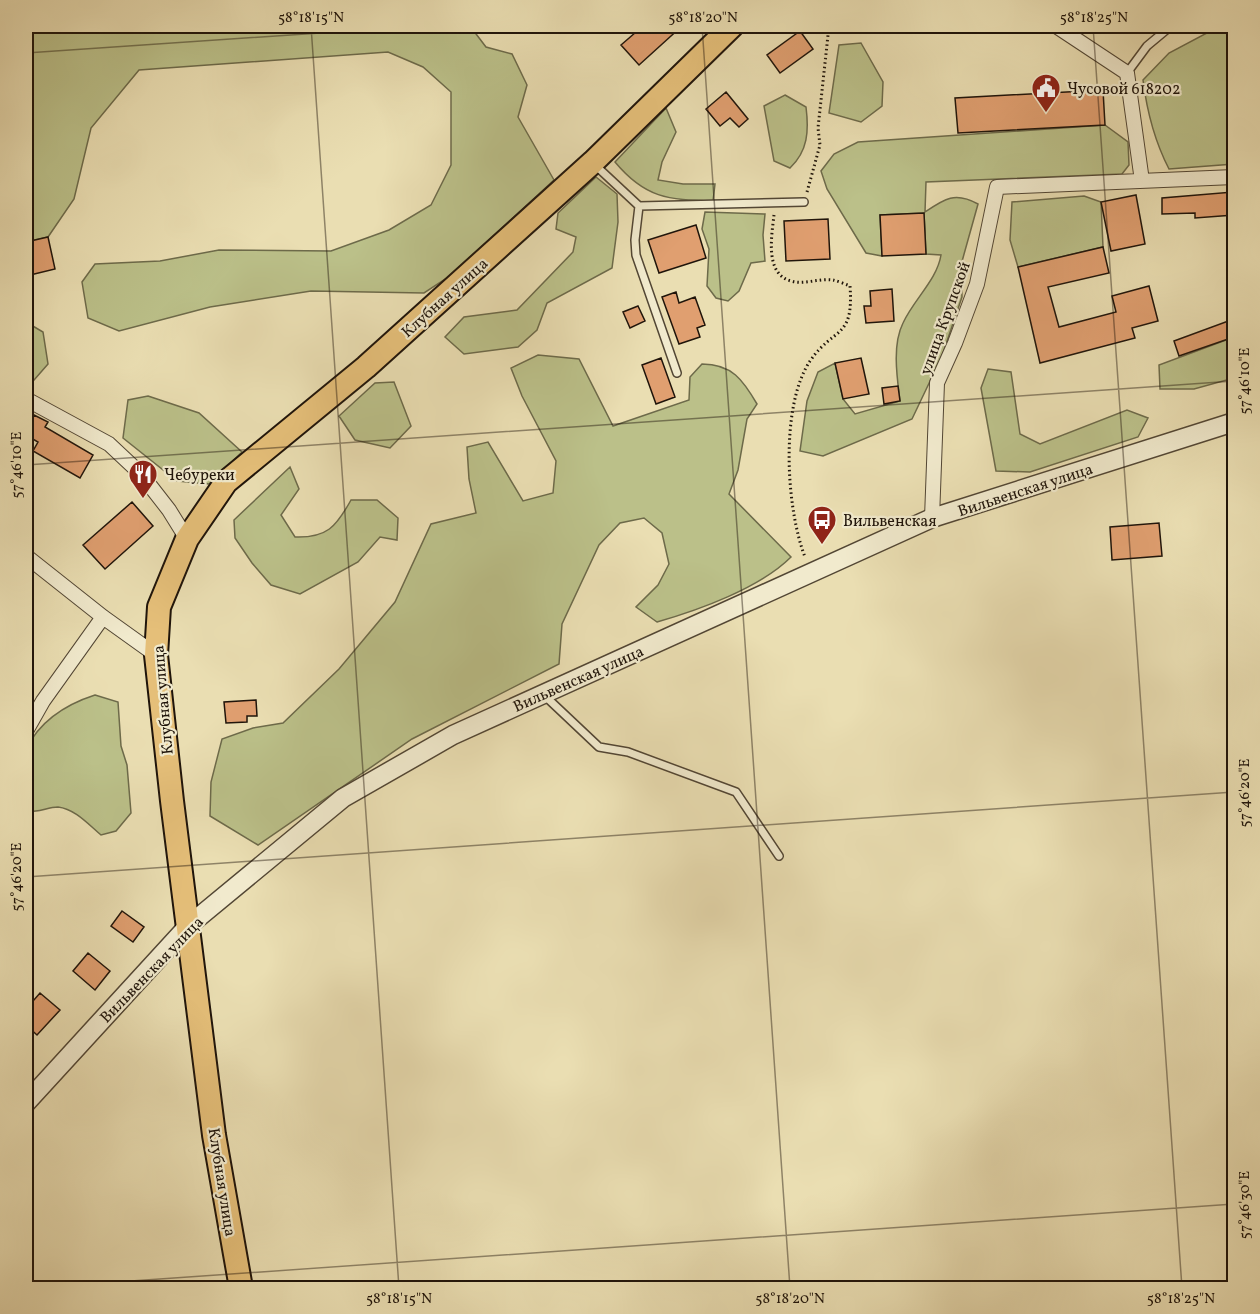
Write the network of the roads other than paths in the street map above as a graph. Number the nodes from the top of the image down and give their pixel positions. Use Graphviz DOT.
graph roads {
  1 [pos="732,26"];
  2 [pos="1056,26"];
  3 [pos="1171,26"];
  4 [pos="1127,73"];
  5 [pos="593,162"];
  6 [pos="1234,177"];
  7 [pos="1142,181"];
  8 [pos="804,202"];
  9 [pos="639,206"];
  10 [pos="677,373"];
  11 [pos="26,399"];
  12 [pos="1234,422"];
  13 [pos="932,518"];
  14 [pos="187,539"];
  15 [pos="26,556"];
  16 [pos="103,617"];
  17 [pos="156,655"];
  18 [pos="543,694"];
  19 [pos="26,731"];
  20 [pos="779,856"];
  21 [pos="188,926"];
  22 [pos="26,1103"];
  23 [pos="241,1288"];
  1 -- 5 [label="main road, Клубная улица"];
  2 -- 4 [label="street"];
  3 -- 4 [label="lane"];
  4 -- 7 [label="street"];
  5 -- 9 [label="lane"];
  5 -- 14 [label="main road, Клубная улица"];
  6 -- 7 [label="street, улица Крупской"];
  7 -- 13 [label="street, улица Крупской"];
  8 -- 9 [label="lane"];
  9 -- 10 [label="lane"];
  11 -- 14 [label="street"];
  12 -- 13 [label="street, Вильвенская улица"];
  13 -- 18 [label="street, Вильвенская улица"];
  14 -- 17 [label="main road, Клубная улица"];
  15 -- 16 [label="street"];
  16 -- 17 [label="street"];
  16 -- 19 [label="street"];
  17 -- 21 [label="main road, Клубная улица"];
  18 -- 20 [label="lane"];
  18 -- 21 [label="street, Вильвенская улица"];
  21 -- 22 [label="street, Вильвенская улица"];
  21 -- 23 [label="main road, Клубная улица"];
}
